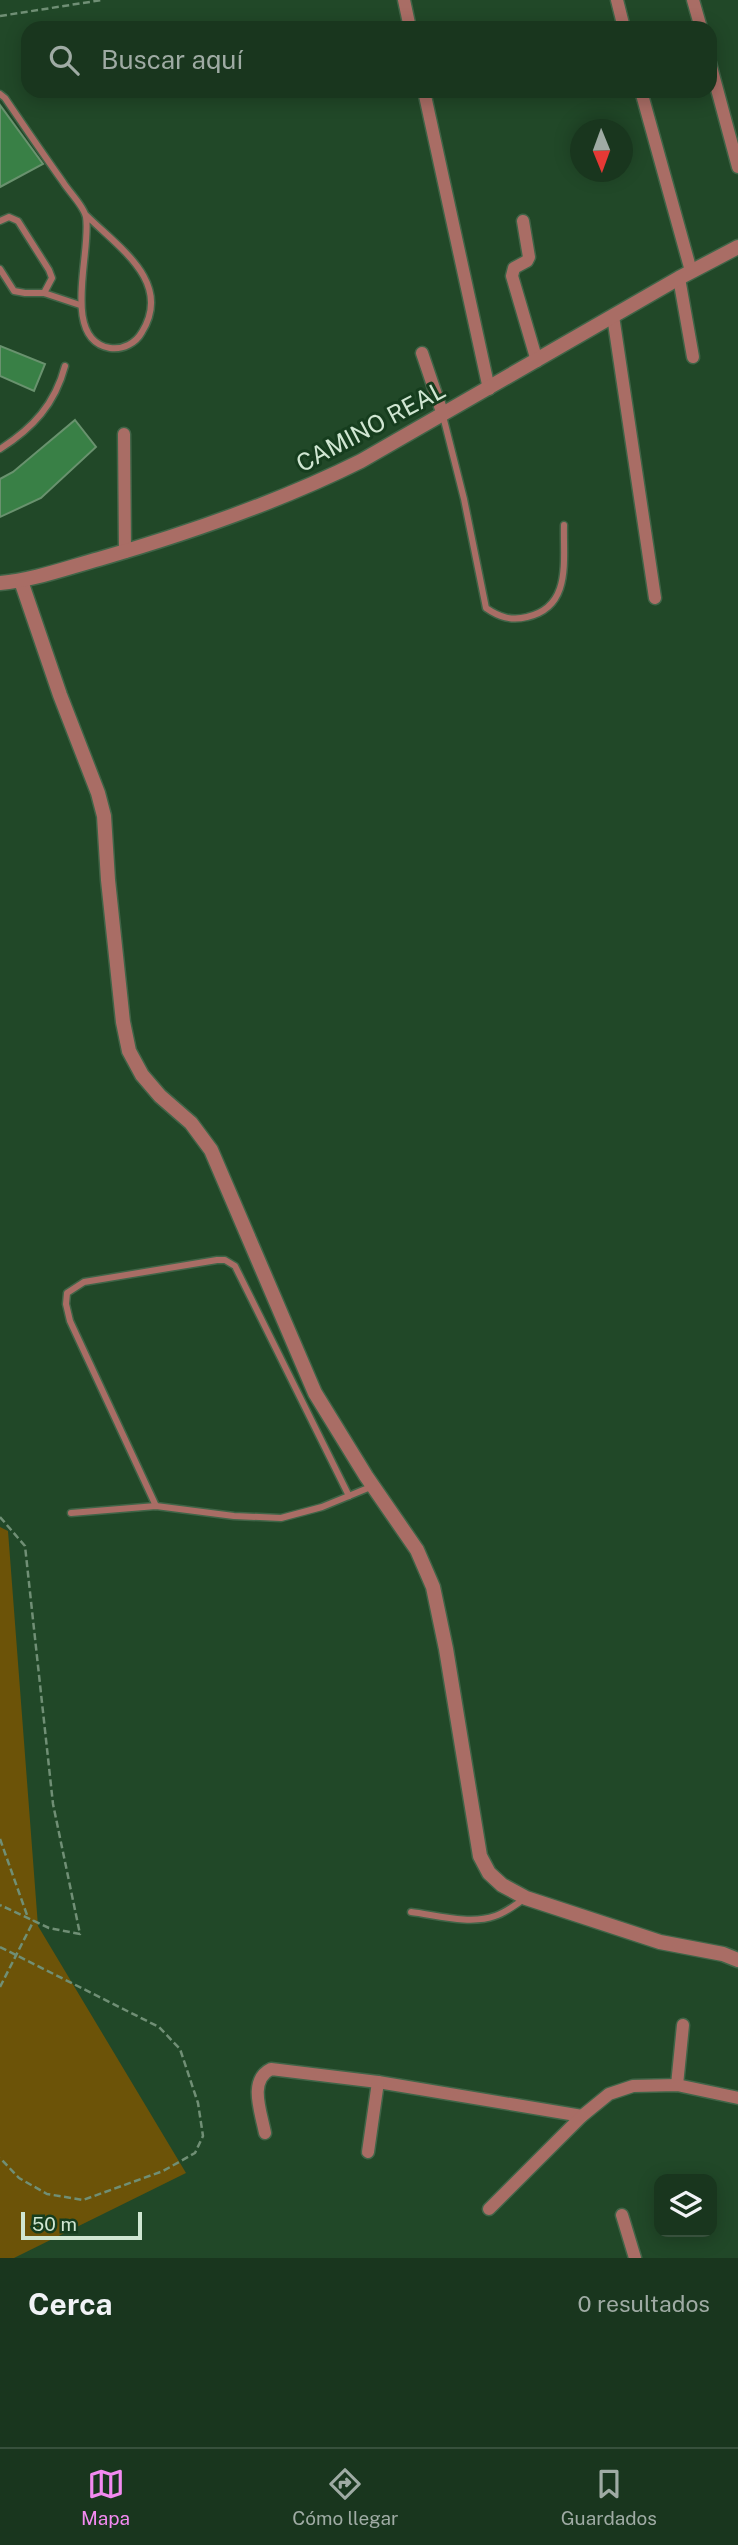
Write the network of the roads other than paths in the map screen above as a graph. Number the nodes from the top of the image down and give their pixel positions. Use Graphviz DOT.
graph roads {
  1 [pos="404,0"];
  2 [pos="617,0"];
  3 [pos="693,0"];
  4 [pos="408,21"];
  5 [pos="622,21"];
  6 [pos="699,21"];
  7 [pos="717,89"];
  8 [pos="0,94"];
  9 [pos="426,98"];
  10 [pos="643,98"];
  11 [pos="738,167"];
  12 [pos="86,215"];
  13 [pos="523,221"];
  14 [pos="0,222"];
  15 [pos="738,247"];
  16 [pos="0,269"];
  17 [pos="685,275"];
  18 [pos="44,293"];
  19 [pos="80,305"];
  20 [pos="613,316"];
  21 [pos="422,353"];
  22 [pos="693,357"];
  23 [pos="537,361"];
  24 [pos="65,366"];
  25 [pos="489,389"];
  26 [pos="443,415"];
  27 [pos="124,434"];
  28 [pos="0,449"];
  29 [pos="564,525"];
  30 [pos="125,552"];
  31 [pos="20,581"];
  32 [pos="0,583"];
  33 [pos="655,598"];
  34 [pos="373,1486"];
  35 [pos="349,1496"];
  36 [pos="156,1506"];
  37 [pos="71,1513"];
  38 [pos="526,1898"];
  39 [pos="411,1912"];
  40 [pos="738,1960"];
  41 [pos="683,2025"];
  42 [pos="378,2082"];
  43 [pos="677,2085"];
  44 [pos="738,2098"];
  45 [pos="582,2116"];
  46 [pos="265,2133"];
  47 [pos="368,2152"];
  48 [pos="489,2209"];
  49 [pos="622,2215"];
  50 [pos="635,2258"];
  1 -- 4 [label="street"];
  2 -- 5 [label="street"];
  3 -- 6 [label="street"];
  7 -- 11 [label="street"];
  8 -- 12 [label="lane"];
  9 -- 25 [label="street"];
  10 -- 17 [label="street"];
  12 -- 19 [label="lane"];
  12 -- 19 [label="lane"];
  13 -- 23 [label="street"];
  14 -- 18 [label="lane"];
  15 -- 17 [label="street, CAMINO REAL"];
  16 -- 18 [label="lane"];
  17 -- 20 [label="street, CAMINO REAL"];
  17 -- 22 [label="street"];
  18 -- 19 [label="lane"];
  20 -- 23 [label="street, CAMINO REAL"];
  20 -- 33 [label="street"];
  21 -- 26 [label="street"];
  23 -- 25 [label="street, CAMINO REAL"];
  24 -- 28 [label="lane"];
  25 -- 26 [label="street, CAMINO REAL"];
  26 -- 29 [label="lane"];
  26 -- 30 [label="street, CAMINO REAL"];
  27 -- 30 [label="street"];
  30 -- 31 [label="street, CAMINO REAL"];
  31 -- 32 [label="street, CAMINO REAL"];
  31 -- 34 [label="street"];
  34 -- 35 [label="lane"];
  34 -- 38 [label="street"];
  35 -- 36 [label="lane"];
  35 -- 36 [label="lane"];
  36 -- 37 [label="lane"];
  38 -- 39 [label="lane"];
  38 -- 40 [label="street"];
  41 -- 43 [label="street"];
  42 -- 45 [label="street"];
  42 -- 46 [label="street"];
  42 -- 47 [label="street"];
  43 -- 44 [label="street"];
  43 -- 45 [label="street"];
  45 -- 48 [label="street"];
  49 -- 50 [label="street"];
}
